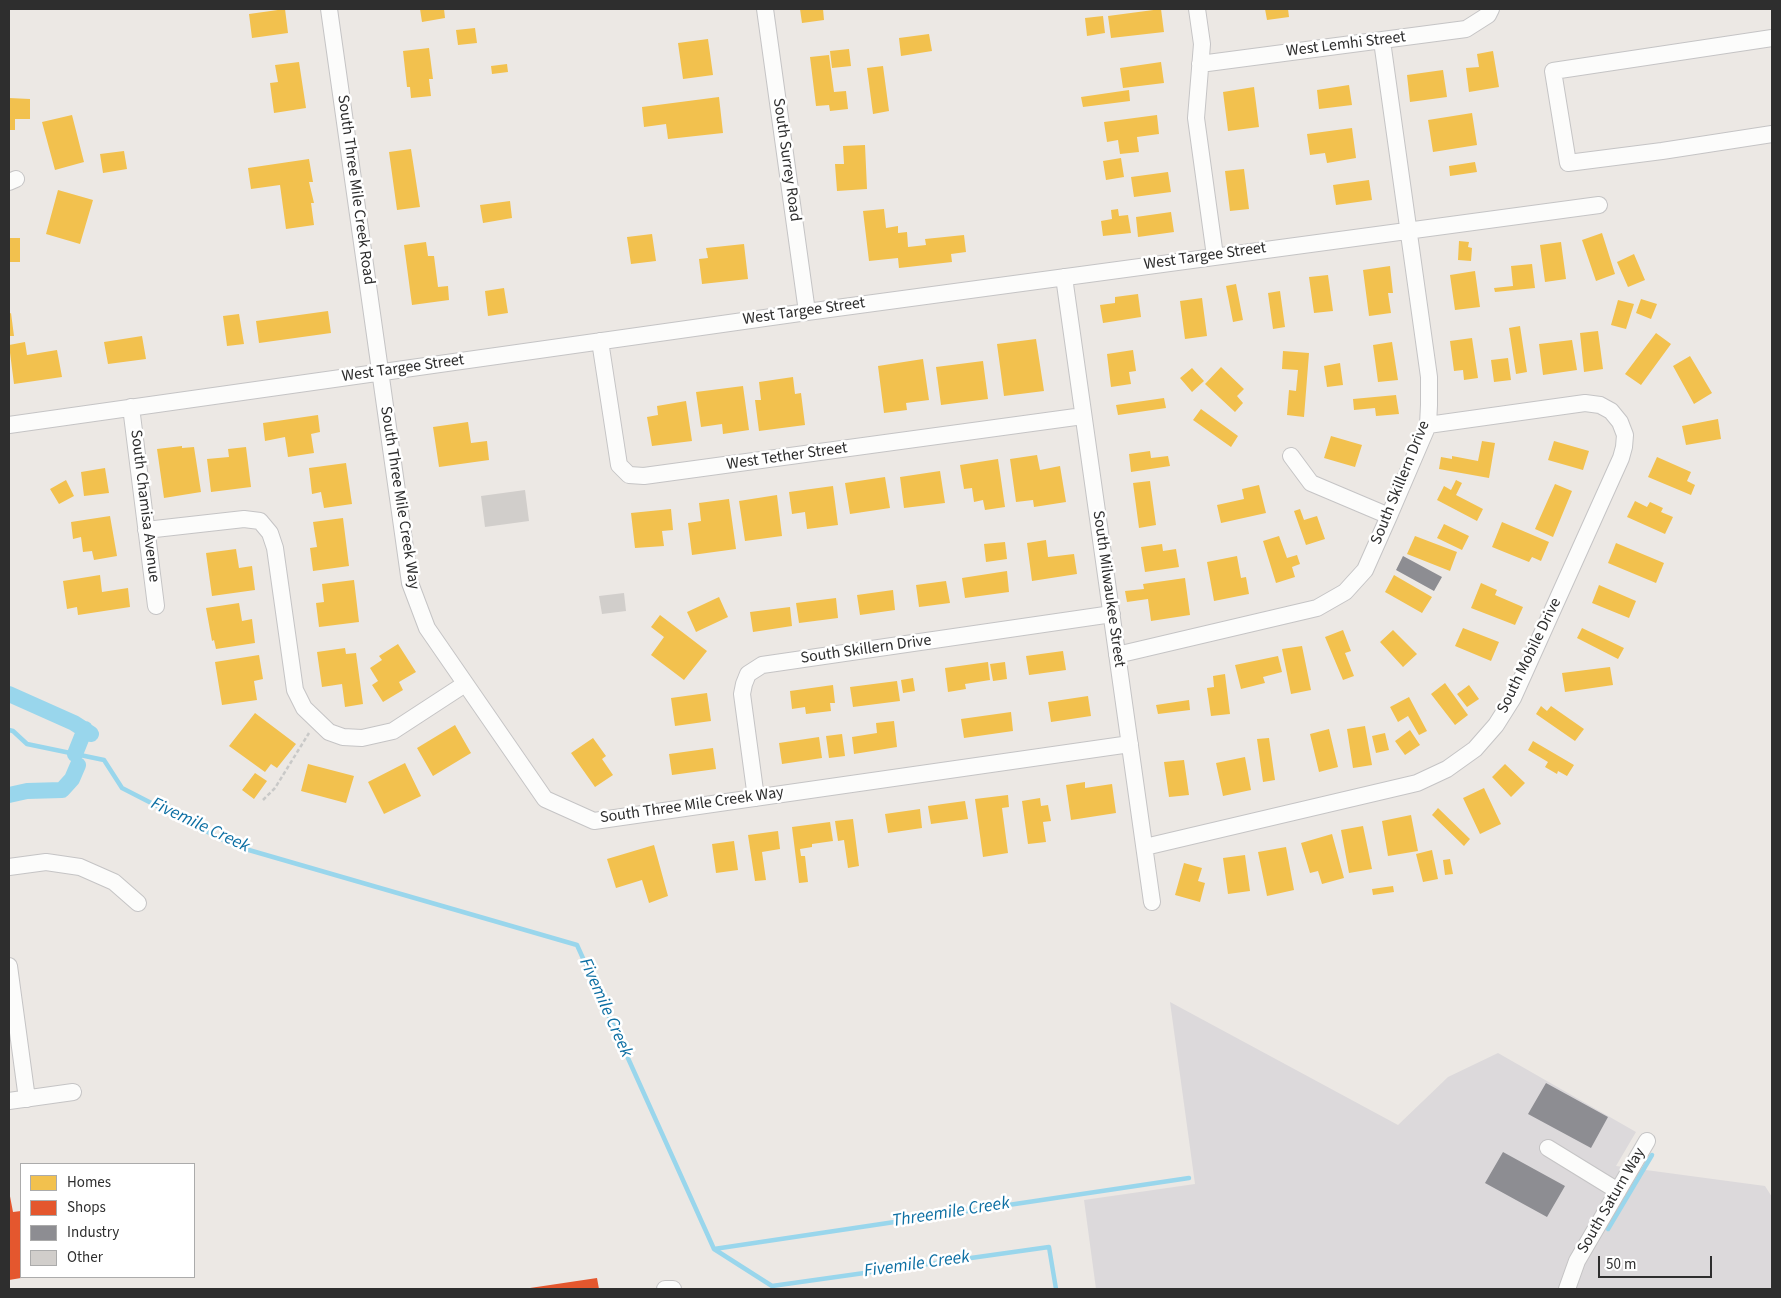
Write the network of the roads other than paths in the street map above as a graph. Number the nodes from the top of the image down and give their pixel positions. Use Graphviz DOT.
graph roads {
  1 [pos="329,9"];
  2 [pos="765,9"];
  3 [pos="1197,9"];
  4 [pos="1490,12"];
  5 [pos="1772,38"];
  6 [pos="1382,41"];
  7 [pos="1200,64"];
  8 [pos="1772,134"];
  9 [pos="1599,205"];
  10 [pos="1410,230"];
  11 [pos="1214,256"];
  12 [pos="1064,277"];
  13 [pos="807,312"];
  14 [pos="600,341"];
  15 [pos="380,372"];
  16 [pos="131,408"];
  17 [pos="1084,416"];
  18 [pos="9,425"];
  19 [pos="1428,425"];
  20 [pos="1291,456"];
  21 [pos="1389,516"];
  22 [pos="146,530"];
  23 [pos="156,606"];
  24 [pos="1112,614"];
  25 [pos="1117,655"];
  26 [pos="465,684"];
  27 [pos="1130,744"];
  28 [pos="756,798"];
  29 [pos="1145,847"];
  30 [pos="9,867"];
  31 [pos="1152,902"];
  32 [pos="138,903"];
  33 [pos="9,966"];
  34 [pos="73,1092"];
  35 [pos="26,1099"];
  36 [pos="9,1101"];
  37 [pos="1647,1141"];
  38 [pos="1548,1148"];
  39 [pos="1618,1191"];
  40 [pos="665,1289"];
  41 [pos="673,1289"];
  42 [pos="1567,1289"];
  1 -- 15 [label="street, South Three Mile Creek Road"];
  2 -- 13 [label="street, South Surrey Road"];
  3 -- 7 [label="street"];
  4 -- 6 [label="street, West Lemhi Street"];
  5 -- 8 [label="street"];
  6 -- 7 [label="street, West Lemhi Street"];
  6 -- 10 [label="street, South Skillern Drive"];
  7 -- 11 [label="street"];
  9 -- 10 [label="street, West Targee Street"];
  10 -- 11 [label="street, West Targee Street"];
  10 -- 19 [label="street, South Skillern Drive"];
  11 -- 12 [label="street, West Targee Street"];
  12 -- 13 [label="street, West Targee Street"];
  12 -- 17 [label="street, South Milwaukee Street"];
  13 -- 14 [label="street, West Targee Street"];
  14 -- 15 [label="street, West Targee Street"];
  14 -- 17 [label="street, West Tether Street"];
  15 -- 16 [label="street, West Targee Street"];
  15 -- 26 [label="street, South Three Mile Creek Way"];
  16 -- 18 [label="street, West Targee Street"];
  16 -- 22 [label="street, South Chamisa Avenue"];
  17 -- 24 [label="street, South Milwaukee Street"];
  19 -- 21 [label="street, South Skillern Drive"];
  19 -- 29 [label="street, South Mobile Drive"];
  20 -- 21 [label="street"];
  21 -- 25 [label="street, South Skillern Drive"];
  22 -- 23 [label="street, South Chamisa Avenue"];
  22 -- 26 [label="street"];
  24 -- 25 [label="street, South Milwaukee Street"];
  24 -- 28 [label="street, South Skillern Drive"];
  25 -- 27 [label="street, South Milwaukee Street"];
  26 -- 28 [label="street, South Three Mile Creek Way"];
  27 -- 28 [label="street, South Three Mile Creek Way"];
  27 -- 29 [label="street, South Milwaukee Street"];
  29 -- 31 [label="street, South Milwaukee Street"];
  30 -- 32 [label="street"];
  33 -- 35 [label="street"];
  34 -- 35 [label="street"];
  35 -- 36 [label="street"];
  37 -- 39 [label="street, South Saturn Way"];
  38 -- 39 [label="street"];
  39 -- 42 [label="street, South Saturn Way"];
  40 -- 41 [label="street"];
}
